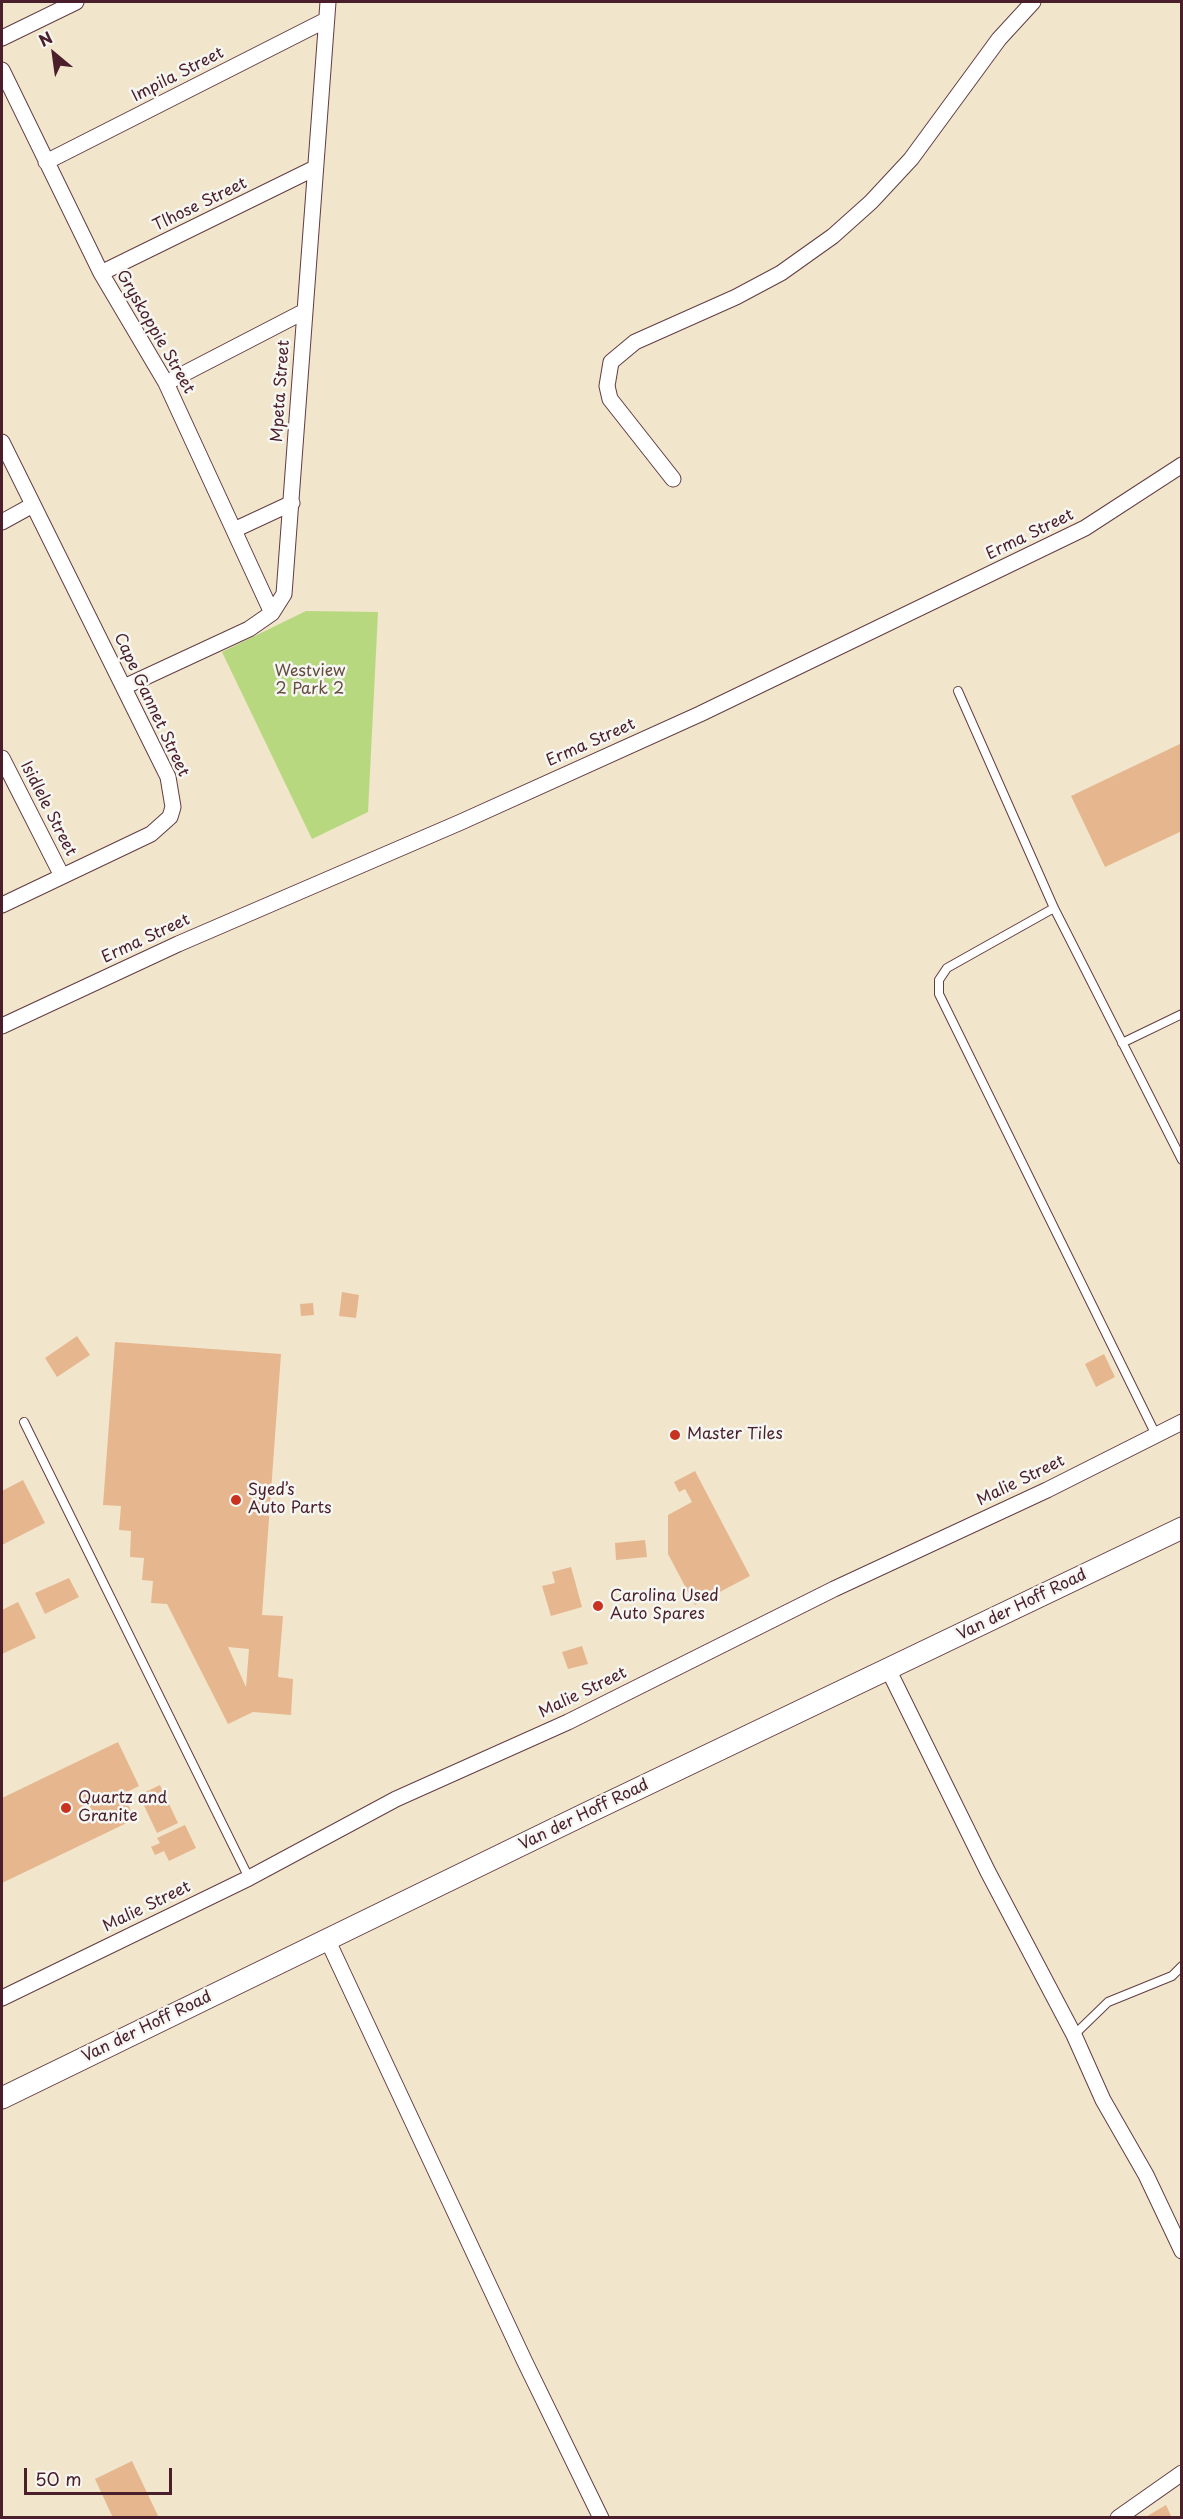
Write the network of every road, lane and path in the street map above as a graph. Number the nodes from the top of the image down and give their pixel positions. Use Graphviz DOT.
graph roads {
  1 [pos="76,2"];
  2 [pos="328,2"];
  3 [pos="1033,2"];
  4 [pos="326,20"];
  5 [pos="2,38"];
  6 [pos="2,70"];
  7 [pos="46,162"];
  8 [pos="315,168"];
  9 [pos="100,273"];
  10 [pos="305,311"];
  11 [pos="166,383"];
  12 [pos="2,442"];
  13 [pos="1182,465"];
  14 [pos="673,479"];
  15 [pos="292,503"];
  16 [pos="31,506"];
  17 [pos="2,522"];
  18 [pos="234,530"];
  19 [pos="272,614"];
  20 [pos="124,687"];
  21 [pos="958,691"];
  22 [pos="2,758"];
  23 [pos="62,876"];
  24 [pos="2,905"];
  25 [pos="1054,908"];
  26 [pos="1182,1014"];
  27 [pos="2,1026"];
  28 [pos="1122,1043"];
  29 [pos="1182,1160"];
  30 [pos="24,1422"];
  31 [pos="1182,1422"];
  32 [pos="1156,1435"];
  33 [pos="1177,1531"];
  34 [pos="888,1669"];
  35 [pos="249,1878"];
  36 [pos="327,1940"];
  37 [pos="1182,1966"];
  38 [pos="2,1998"];
  39 [pos="1074,2035"];
  40 [pos="2,2098"];
  41 [pos="1182,2251"];
  42 [pos="1182,2473"];
  43 [pos="601,2517"];
  44 [pos="1118,2517"];
  1 -- 5 [label="street"];
  2 -- 4 [label="street, Mpeta Street"];
  3 -- 14 [label="street"];
  4 -- 7 [label="street, Impila Street"];
  4 -- 8 [label="street, Mpeta Street"];
  6 -- 7 [label="street, Gryskoppie Street"];
  7 -- 9 [label="street, Gryskoppie Street"];
  8 -- 9 [label="street, Tlhose Street"];
  8 -- 10 [label="street, Mpeta Street"];
  9 -- 11 [label="street, Gryskoppie Street"];
  10 -- 11 [label="street"];
  10 -- 15 [label="street, Mpeta Street"];
  11 -- 18 [label="street, Gryskoppie Street"];
  12 -- 16 [label="street, Cape Gannet Street"];
  13 -- 27 [label="street, Erma Street"];
  15 -- 18 [label="street"];
  15 -- 19 [label="street, Mpeta Street"];
  16 -- 17 [label="street"];
  16 -- 20 [label="street, Cape Gannet Street"];
  18 -- 19 [label="street, Gryskoppie Street"];
  19 -- 20 [label="street"];
  20 -- 23 [label="street, Cape Gannet Street"];
  21 -- 25 [label="lane"];
  22 -- 23 [label="street, Isidlele Street"];
  23 -- 24 [label="street, Cape Gannet Street"];
  25 -- 28 [label="lane"];
  25 -- 32 [label="lane"];
  26 -- 28 [label="lane"];
  28 -- 29 [label="lane"];
  30 -- 35 [label="lane"];
  31 -- 32 [label="street, Malie Street"];
  32 -- 35 [label="street, Malie Street"];
  33 -- 34 [label="main road, Van der Hoff Road"];
  34 -- 36 [label="main road, Van der Hoff Road"];
  34 -- 39 [label="street"];
  35 -- 38 [label="street, Malie Street"];
  36 -- 40 [label="main road, Van der Hoff Road"];
  36 -- 43 [label="street"];
  37 -- 39 [label="lane"];
  39 -- 41 [label="street"];
  42 -- 44 [label="street"];
}
